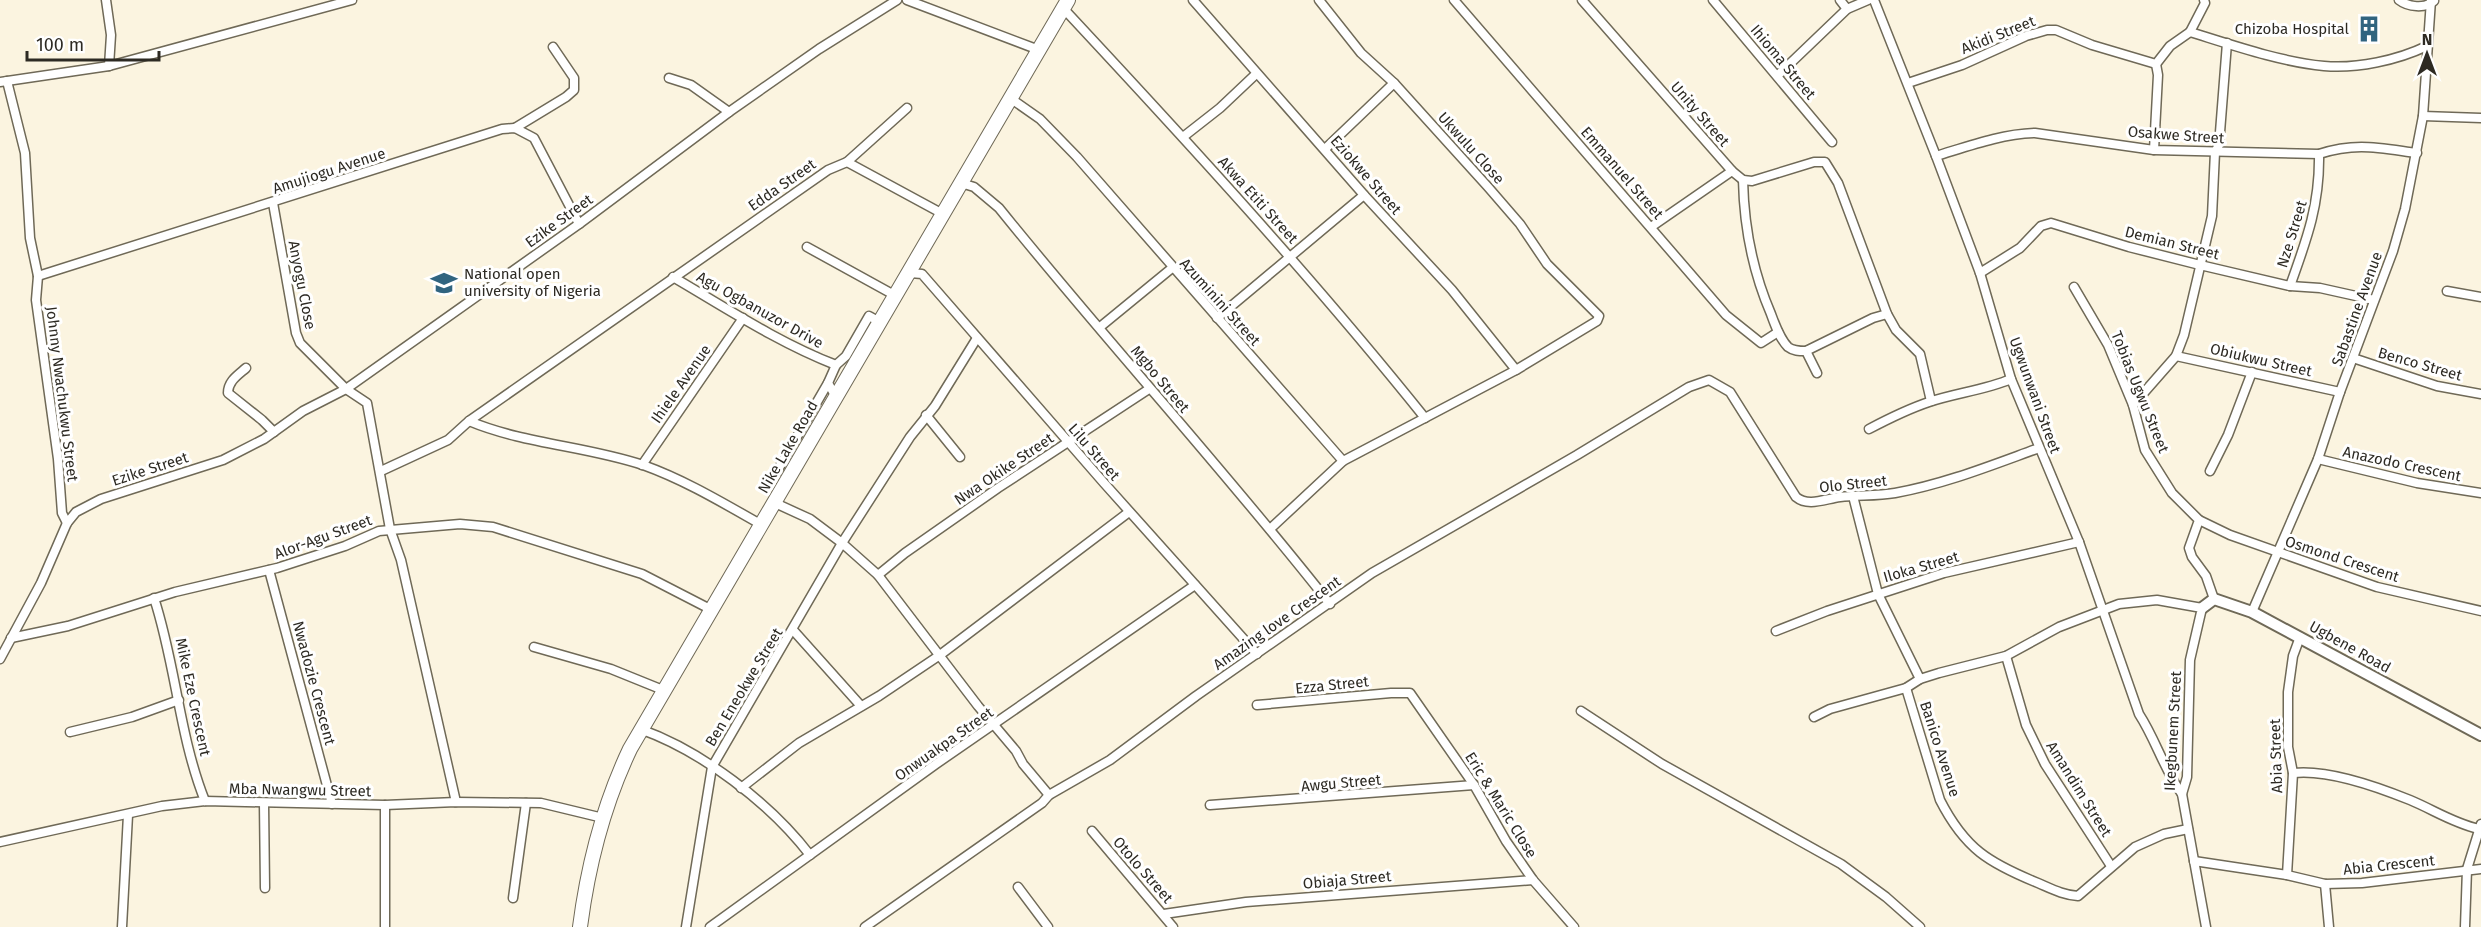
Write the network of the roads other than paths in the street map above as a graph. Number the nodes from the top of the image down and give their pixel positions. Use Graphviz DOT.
graph roads {
  1 [pos="105,0"];
  2 [pos="352,0"];
  3 [pos="897,0"];
  4 [pos="907,0"];
  5 [pos="1193,0"];
  6 [pos="1319,0"];
  7 [pos="1454,0"];
  8 [pos="1581,0"];
  9 [pos="1713,0"];
  10 [pos="1840,0"];
  11 [pos="1868,0"];
  12 [pos="1874,0"];
  13 [pos="2204,0"];
  14 [pos="2399,0"];
  15 [pos="2432,2"];
  16 [pos="1065,4"];
  17 [pos="1847,9"];
  18 [pos="2190,32"];
  19 [pos="2227,43"];
  20 [pos="553,46"];
  21 [pos="2427,46"];
  22 [pos="1039,50"];
  23 [pos="2156,64"];
  24 [pos="109,66"];
  25 [pos="1256,74"];
  26 [pos="1778,75"];
  27 [pos="669,78"];
  28 [pos="3,82"];
  29 [pos="1394,82"];
  30 [pos="1908,83"];
  31 [pos="1010,98"];
  32 [pos="907,108"];
  33 [pos="729,112"];
  34 [pos="2423,116"];
  35 [pos="2481,118"];
  36 [pos="515,128"];
  37 [pos="1183,137"];
  38 [pos="1832,142"];
  39 [pos="1325,149"];
  40 [pos="2154,150"];
  41 [pos="2215,152"];
  42 [pos="2417,153"];
  43 [pos="2319,154"];
  44 [pos="1936,156"];
  45 [pos="848,162"];
  46 [pos="1732,171"];
  47 [pos="1743,180"];
  48 [pos="961,183"];
  49 [pos="1364,195"];
  50 [pos="273,203"];
  51 [pos="943,214"];
  52 [pos="579,224"];
  53 [pos="1651,228"];
  54 [pos="807,247"];
  55 [pos="1289,256"];
  56 [pos="2200,265"];
  57 [pos="1172,268"];
  58 [pos="910,273"];
  59 [pos="1980,273"];
  60 [pos="38,276"];
  61 [pos="673,277"];
  62 [pos="2290,286"];
  63 [pos="2074,287"];
  64 [pos="2447,291"];
  65 [pos="896,296"];
  66 [pos="2481,297"];
  67 [pos="2374,300"];
  68 [pos="1887,314"];
  69 [pos="743,318"];
  70 [pos="1217,318"];
  71 [pos="880,322"];
  72 [pos="1100,327"];
  73 [pos="1778,332"];
  74 [pos="977,338"];
  75 [pos="1806,351"];
  76 [pos="2176,356"];
  77 [pos="2353,358"];
  78 [pos="836,365"];
  79 [pos="246,368"];
  80 [pos="1516,370"];
  81 [pos="2252,372"];
  82 [pos="1817,373"];
  83 [pos="2011,379"];
  84 [pos="828,383"];
  85 [pos="1723,388"];
  86 [pos="346,389"];
  87 [pos="1149,389"];
  88 [pos="2340,392"];
  89 [pos="2481,394"];
  90 [pos="836,397"];
  91 [pos="1931,401"];
  92 [pos="2133,405"];
  93 [pos="926,416"];
  94 [pos="1425,418"];
  95 [pos="469,421"];
  96 [pos="1869,429"];
  97 [pos="274,432"];
  98 [pos="1068,442"];
  99 [pos="2039,447"];
  100 [pos="960,457"];
  101 [pos="2318,459"];
  102 [pos="1343,461"];
  103 [pos="642,465"];
  104 [pos="381,471"];
  105 [pos="2210,471"];
  106 [pos="776,473"];
  107 [pos="2481,493"];
  108 [pos="1853,496"];
  109 [pos="775,503"];
  110 [pos="1129,512"];
  111 [pos="2199,520"];
  112 [pos="67,523"];
  113 [pos="762,525"];
  114 [pos="390,529"];
  115 [pos="1270,529"];
  116 [pos="2079,542"];
  117 [pos="842,543"];
  118 [pos="2279,553"];
  119 [pos="269,570"];
  120 [pos="878,575"];
  121 [pos="1195,585"];
  122 [pos="1878,594"];
  123 [pos="154,598"];
  124 [pos="2214,599"];
  125 [pos="1330,604"];
  126 [pos="2202,608"];
  127 [pos="710,609"];
  128 [pos="2104,609"];
  129 [pos="2481,611"];
  130 [pos="2252,612"];
  131 [pos="794,630"];
  132 [pos="1776,631"];
  133 [pos="2300,637"];
  134 [pos="11,638"];
  135 [pos="534,647"];
  136 [pos="1257,654"];
  137 [pos="940,655"];
  138 [pos="2006,656"];
  139 [pos="0,659"];
  140 [pos="1920,680"];
  141 [pos="1906,688"];
  142 [pos="663,690"];
  143 [pos="1410,693"];
  144 [pos="179,700"];
  145 [pos="1257,705"];
  146 [pos="861,706"];
  147 [pos="1581,711"];
  148 [pos="1814,717"];
  149 [pos="994,725"];
  150 [pos="640,729"];
  151 [pos="70,732"];
  152 [pos="2481,735"];
  153 [pos="712,767"];
  154 [pos="2293,773"];
  155 [pos="1474,785"];
  156 [pos="741,788"];
  157 [pos="2182,794"];
  158 [pos="1049,795"];
  159 [pos="205,801"];
  160 [pos="264,802"];
  161 [pos="456,802"];
  162 [pos="526,803"];
  163 [pos="332,804"];
  164 [pos="386,805"];
  165 [pos="1210,805"];
  166 [pos="128,815"];
  167 [pos="603,818"];
  168 [pos="2480,826"];
  169 [pos="2188,829"];
  170 [pos="1092,831"];
  171 [pos="0,842"];
  172 [pos="810,855"];
  173 [pos="2194,861"];
  174 [pos="2111,866"];
  175 [pos="2467,869"];
  176 [pos="2481,869"];
  177 [pos="2287,875"];
  178 [pos="1533,879"];
  179 [pos="2325,884"];
  180 [pos="1018,887"];
  181 [pos="265,888"];
  182 [pos="513,898"];
  183 [pos="1164,914"];
  184 [pos="122,927"];
  185 [pos="385,927"];
  186 [pos="580,927"];
  187 [pos="686,927"];
  188 [pos="710,927"];
  189 [pos="865,927"];
  190 [pos="1048,927"];
  191 [pos="1173,927"];
  192 [pos="1574,927"];
  193 [pos="1920,927"];
  194 [pos="2206,927"];
  195 [pos="2329,927"];
  196 [pos="2465,927"];
  1 -- 24 [label="street"];
  2 -- 24 [label="street"];
  3 -- 33 [label="street, Ezike Street"];
  4 -- 22 [label="street"];
  5 -- 25 [label="street, Eziokwe Street"];
  6 -- 29 [label="street, Ukwulu Close"];
  7 -- 53 [label="street, Emmanuel Street"];
  8 -- 46 [label="street, Unity Street"];
  9 -- 26 [label="street, Ihioma Street"];
  10 -- 17 [label="street"];
  11 -- 17 [label="street"];
  12 -- 30 [label="street, Ugwunwani Street"];
  13 -- 18 [label="street"];
  14 -- 15 [label="street"];
  15 -- 21 [label="street, Sabastine Avenue"];
  16 -- 22 [label="main road, Nike Lake Road"];
  16 -- 37 [label="street, Akwa Etiti Street"];
  17 -- 26 [label="street"];
  18 -- 19 [label="street"];
  18 -- 23 [label="street"];
  19 -- 21 [label="street"];
  19 -- 41 [label="street"];
  20 -- 36 [label="street, Amujiogu Avenue"];
  21 -- 34 [label="street, Sabastine Avenue"];
  22 -- 31 [label="main road, Nike Lake Road"];
  23 -- 30 [label="street, Akidi Street"];
  23 -- 40 [label="street"];
  24 -- 28 [label="street"];
  25 -- 37 [label="street"];
  25 -- 39 [label="street, Eziokwe Street"];
  26 -- 38 [label="street, Ihioma Street"];
  27 -- 33 [label="street"];
  28 -- 60 [label="street, Johnny Nwachukwu Street"];
  29 -- 39 [label="street"];
  29 -- 80 [label="street, Ukwulu Close"];
  30 -- 44 [label="street, Ugwunwani Street"];
  31 -- 48 [label="main road, Nike Lake Road"];
  31 -- 57 [label="street, Azuminini Street"];
  32 -- 45 [label="street, Edda Street"];
  33 -- 52 [label="street, Ezike Street"];
  34 -- 35 [label="street"];
  34 -- 42 [label="street, Sabastine Avenue"];
  36 -- 50 [label="street, Amujiogu Avenue"];
  36 -- 52 [label="street"];
  37 -- 55 [label="street, Akwa Etiti Street"];
  39 -- 49 [label="street, Eziokwe Street"];
  40 -- 41 [label="street, Osakwe Street"];
  40 -- 44 [label="street, Osakwe Street"];
  41 -- 43 [label="street, Osakwe Street"];
  41 -- 56 [label="street"];
  42 -- 43 [label="street, Osakwe Street"];
  42 -- 67 [label="street, Sabastine Avenue"];
  43 -- 62 [label="street, Nze Street"];
  44 -- 59 [label="street, Ugwunwani Street"];
  45 -- 51 [label="street"];
  45 -- 61 [label="street, Edda Street"];
  46 -- 47 [label="street, Unity Street"];
  46 -- 53 [label="street"];
  47 -- 68 [label="street"];
  47 -- 73 [label="street"];
  48 -- 51 [label="main road, Nike Lake Road"];
  48 -- 72 [label="street, Mgbo Street"];
  49 -- 55 [label="street"];
  49 -- 80 [label="street, Eziokwe Street"];
  50 -- 60 [label="street, Amujiogu Avenue"];
  50 -- 86 [label="street, Anyogu Close"];
  51 -- 58 [label="main road, Nike Lake Road"];
  52 -- 86 [label="street, Ezike Street"];
  53 -- 73 [label="street, Emmanuel Street"];
  54 -- 65 [label="street"];
  55 -- 70 [label="street"];
  55 -- 94 [label="street, Akwa Etiti Street"];
  56 -- 59 [label="street, Demian Street"];
  56 -- 62 [label="street, Demian Street"];
  56 -- 76 [label="street"];
  57 -- 70 [label="street, Azuminini Street"];
  57 -- 72 [label="street"];
  58 -- 65 [label="main road, Nike Lake Road"];
  58 -- 74 [label="street, Lilu Street"];
  59 -- 83 [label="street, Ugwunwani Street"];
  60 -- 112 [label="street, Johnny Nwachukwu Street"];
  61 -- 69 [label="street, Agu Ogbanuzor Drive"];
  61 -- 95 [label="street, Edda Street"];
  62 -- 67 [label="street, Demian Street"];
  63 -- 92 [label="street, Tobias Ugwu Street"];
  64 -- 66 [label="street"];
  65 -- 71 [label="main road, Nike Lake Road"];
  67 -- 77 [label="street, Sabastine Avenue"];
  68 -- 75 [label="street"];
  68 -- 91 [label="street"];
  69 -- 78 [label="street, Agu Ogbanuzor Drive"];
  69 -- 103 [label="street, Ihiele Avenue"];
  70 -- 102 [label="street, Azuminini Street"];
  71 -- 78 [label="street, Agu Ogbanuzor Drive"];
  71 -- 90 [label="main road, Nike Lake Road"];
  72 -- 87 [label="street, Mgbo Street"];
  73 -- 75 [label="street"];
  74 -- 93 [label="street, Ben Eneokwe Street"];
  74 -- 98 [label="street, Lilu Street"];
  75 -- 82 [label="street"];
  76 -- 81 [label="street, Obiukwu Street"];
  76 -- 92 [label="street"];
  77 -- 88 [label="street, Sabastine Avenue"];
  77 -- 89 [label="street, Benco Street"];
  78 -- 84 [label="street"];
  79 -- 97 [label="street"];
  80 -- 94 [label="street"];
  81 -- 88 [label="street, Obiukwu Street"];
  81 -- 105 [label="street"];
  83 -- 91 [label="street"];
  83 -- 99 [label="street, Ugwunwani Street"];
  84 -- 90 [label="street"];
  84 -- 106 [label="street"];
  85 -- 108 [label="street, Olo Street"];
  85 -- 125 [label="street, Amazing love Crescent"];
  86 -- 97 [label="street, Ezike Street"];
  86 -- 104 [label="street, Anyogu Close"];
  87 -- 98 [label="street, Nwa Okike Street"];
  87 -- 115 [label="street, Mgbo Street"];
  88 -- 101 [label="street, Sabastine Avenue"];
  90 -- 109 [label="main road, Nike Lake Road"];
  91 -- 96 [label="street"];
  92 -- 111 [label="street, Tobias Ugwu Street"];
  93 -- 100 [label="street"];
  93 -- 117 [label="street, Ben Eneokwe Street"];
  94 -- 102 [label="street"];
  95 -- 103 [label="street"];
  95 -- 104 [label="street, Edda Street"];
  97 -- 112 [label="street, Ezike Street"];
  98 -- 110 [label="street, Lilu Street"];
  98 -- 120 [label="street, Nwa Okike Street"];
  99 -- 108 [label="street, Olo Street"];
  99 -- 116 [label="street, Ugwunwani Street"];
  101 -- 107 [label="street, Anazodo Crescent"];
  101 -- 118 [label="street, Sabastine Avenue"];
  102 -- 115 [label="street"];
  103 -- 113 [label="street"];
  104 -- 114 [label="street, Anyogu Close"];
  108 -- 122 [label="street"];
  109 -- 113 [label="main road, Nike Lake Road"];
  109 -- 117 [label="street"];
  110 -- 121 [label="street, Lilu Street"];
  110 -- 137 [label="street"];
  111 -- 118 [label="street, Osmond Crescent"];
  111 -- 124 [label="street"];
  112 -- 134 [label="street"];
  113 -- 127 [label="main road, Nike Lake Road"];
  114 -- 119 [label="street, Alor-Agu Street"];
  114 -- 127 [label="street, Alor-Agu Street"];
  114 -- 161 [label="street, Anyogu Close"];
  115 -- 125 [label="street, Mgbo Street"];
  116 -- 122 [label="street, Iloka Street"];
  116 -- 128 [label="street, Ugwunwani Street"];
  117 -- 120 [label="street"];
  117 -- 131 [label="street, Ben Eneokwe Street"];
  118 -- 129 [label="street, Osmond Crescent"];
  118 -- 130 [label="street, Sabastine Avenue"];
  119 -- 123 [label="street, Alor-Agu Street"];
  119 -- 163 [label="street, Nwadozie Crescent"];
  120 -- 137 [label="street"];
  121 -- 136 [label="street, Lilu Street"];
  121 -- 149 [label="street, Onwuakpa Street"];
  122 -- 132 [label="street, Iloka Street"];
  122 -- 140 [label="street"];
  123 -- 134 [label="street, Alor-Agu Street"];
  123 -- 144 [label="street, Mike Eze Crescent"];
  124 -- 126 [label="street"];
  124 -- 130 [label="street, Ugbene Road"];
  125 -- 136 [label="street, Amazing love Crescent"];
  126 -- 128 [label="street"];
  126 -- 157 [label="street, Ikegbunem Street"];
  127 -- 142 [label="main road, Nike Lake Road"];
  128 -- 138 [label="street"];
  128 -- 157 [label="street, Ugwunwani Street"];
  130 -- 133 [label="street, Ugbene Road"];
  131 -- 146 [label="street"];
  131 -- 153 [label="street, Ben Eneokwe Street"];
  133 -- 152 [label="street, Ugbene Road"];
  133 -- 154 [label="street, Abia Street"];
  134 -- 139 [label="street"];
  135 -- 142 [label="street"];
  136 -- 158 [label="street, Amazing love Crescent"];
  137 -- 146 [label="street"];
  137 -- 149 [label="street"];
  138 -- 140 [label="street"];
  138 -- 174 [label="street, Amandim Street"];
  140 -- 141 [label="street"];
  141 -- 148 [label="street"];
  141 -- 174 [label="street, Banico Avenue"];
  142 -- 150 [label="main road, Nike Lake Road"];
  143 -- 145 [label="street, Ezza Street"];
  143 -- 155 [label="street, Eric & Maric Close"];
  144 -- 151 [label="street"];
  144 -- 159 [label="street, Mike Eze Crescent"];
  146 -- 156 [label="street"];
  147 -- 193 [label="street"];
  149 -- 158 [label="street"];
  149 -- 172 [label="street, Onwuakpa Street"];
  150 -- 153 [label="street"];
  150 -- 167 [label="main road, Nike Lake Road"];
  153 -- 156 [label="street"];
  153 -- 187 [label="street, Ben Eneokwe Street"];
  154 -- 168 [label="street"];
  154 -- 177 [label="street, Abia Street"];
  155 -- 165 [label="street, Awgu Street"];
  155 -- 178 [label="street, Eric & Maric Close"];
  156 -- 172 [label="street"];
  157 -- 169 [label="street, Ikegbunem Street"];
  158 -- 189 [label="street, Amazing love Crescent"];
  159 -- 160 [label="street, Mba Nwangwu Street"];
  159 -- 166 [label="street, Mba Nwangwu Street"];
  160 -- 163 [label="street, Mba Nwangwu Street"];
  160 -- 181 [label="street"];
  161 -- 162 [label="street, Mba Nwangwu Street"];
  161 -- 164 [label="street, Mba Nwangwu Street"];
  162 -- 167 [label="street, Mba Nwangwu Street"];
  162 -- 182 [label="street"];
  163 -- 164 [label="street, Mba Nwangwu Street"];
  164 -- 185 [label="street"];
  166 -- 171 [label="street, Mba Nwangwu Street"];
  166 -- 184 [label="street"];
  167 -- 186 [label="main road, Nike Lake Road"];
  168 -- 175 [label="street"];
  169 -- 173 [label="street, Ikegbunem Street"];
  169 -- 174 [label="street, Banico Avenue"];
  170 -- 183 [label="street, Otolo Street"];
  172 -- 188 [label="street, Onwuakpa Street"];
  173 -- 177 [label="street, Abia Crescent"];
  173 -- 194 [label="street, Ikegbunem Street"];
  175 -- 176 [label="street, Abia Crescent"];
  175 -- 179 [label="street, Abia Crescent"];
  175 -- 196 [label="street"];
  177 -- 179 [label="street, Abia Crescent"];
  178 -- 183 [label="street, Obiaja Street"];
  178 -- 192 [label="street, Eric & Maric Close"];
  179 -- 195 [label="street"];
  180 -- 190 [label="street"];
  183 -- 191 [label="street, Otolo Street"];
}
